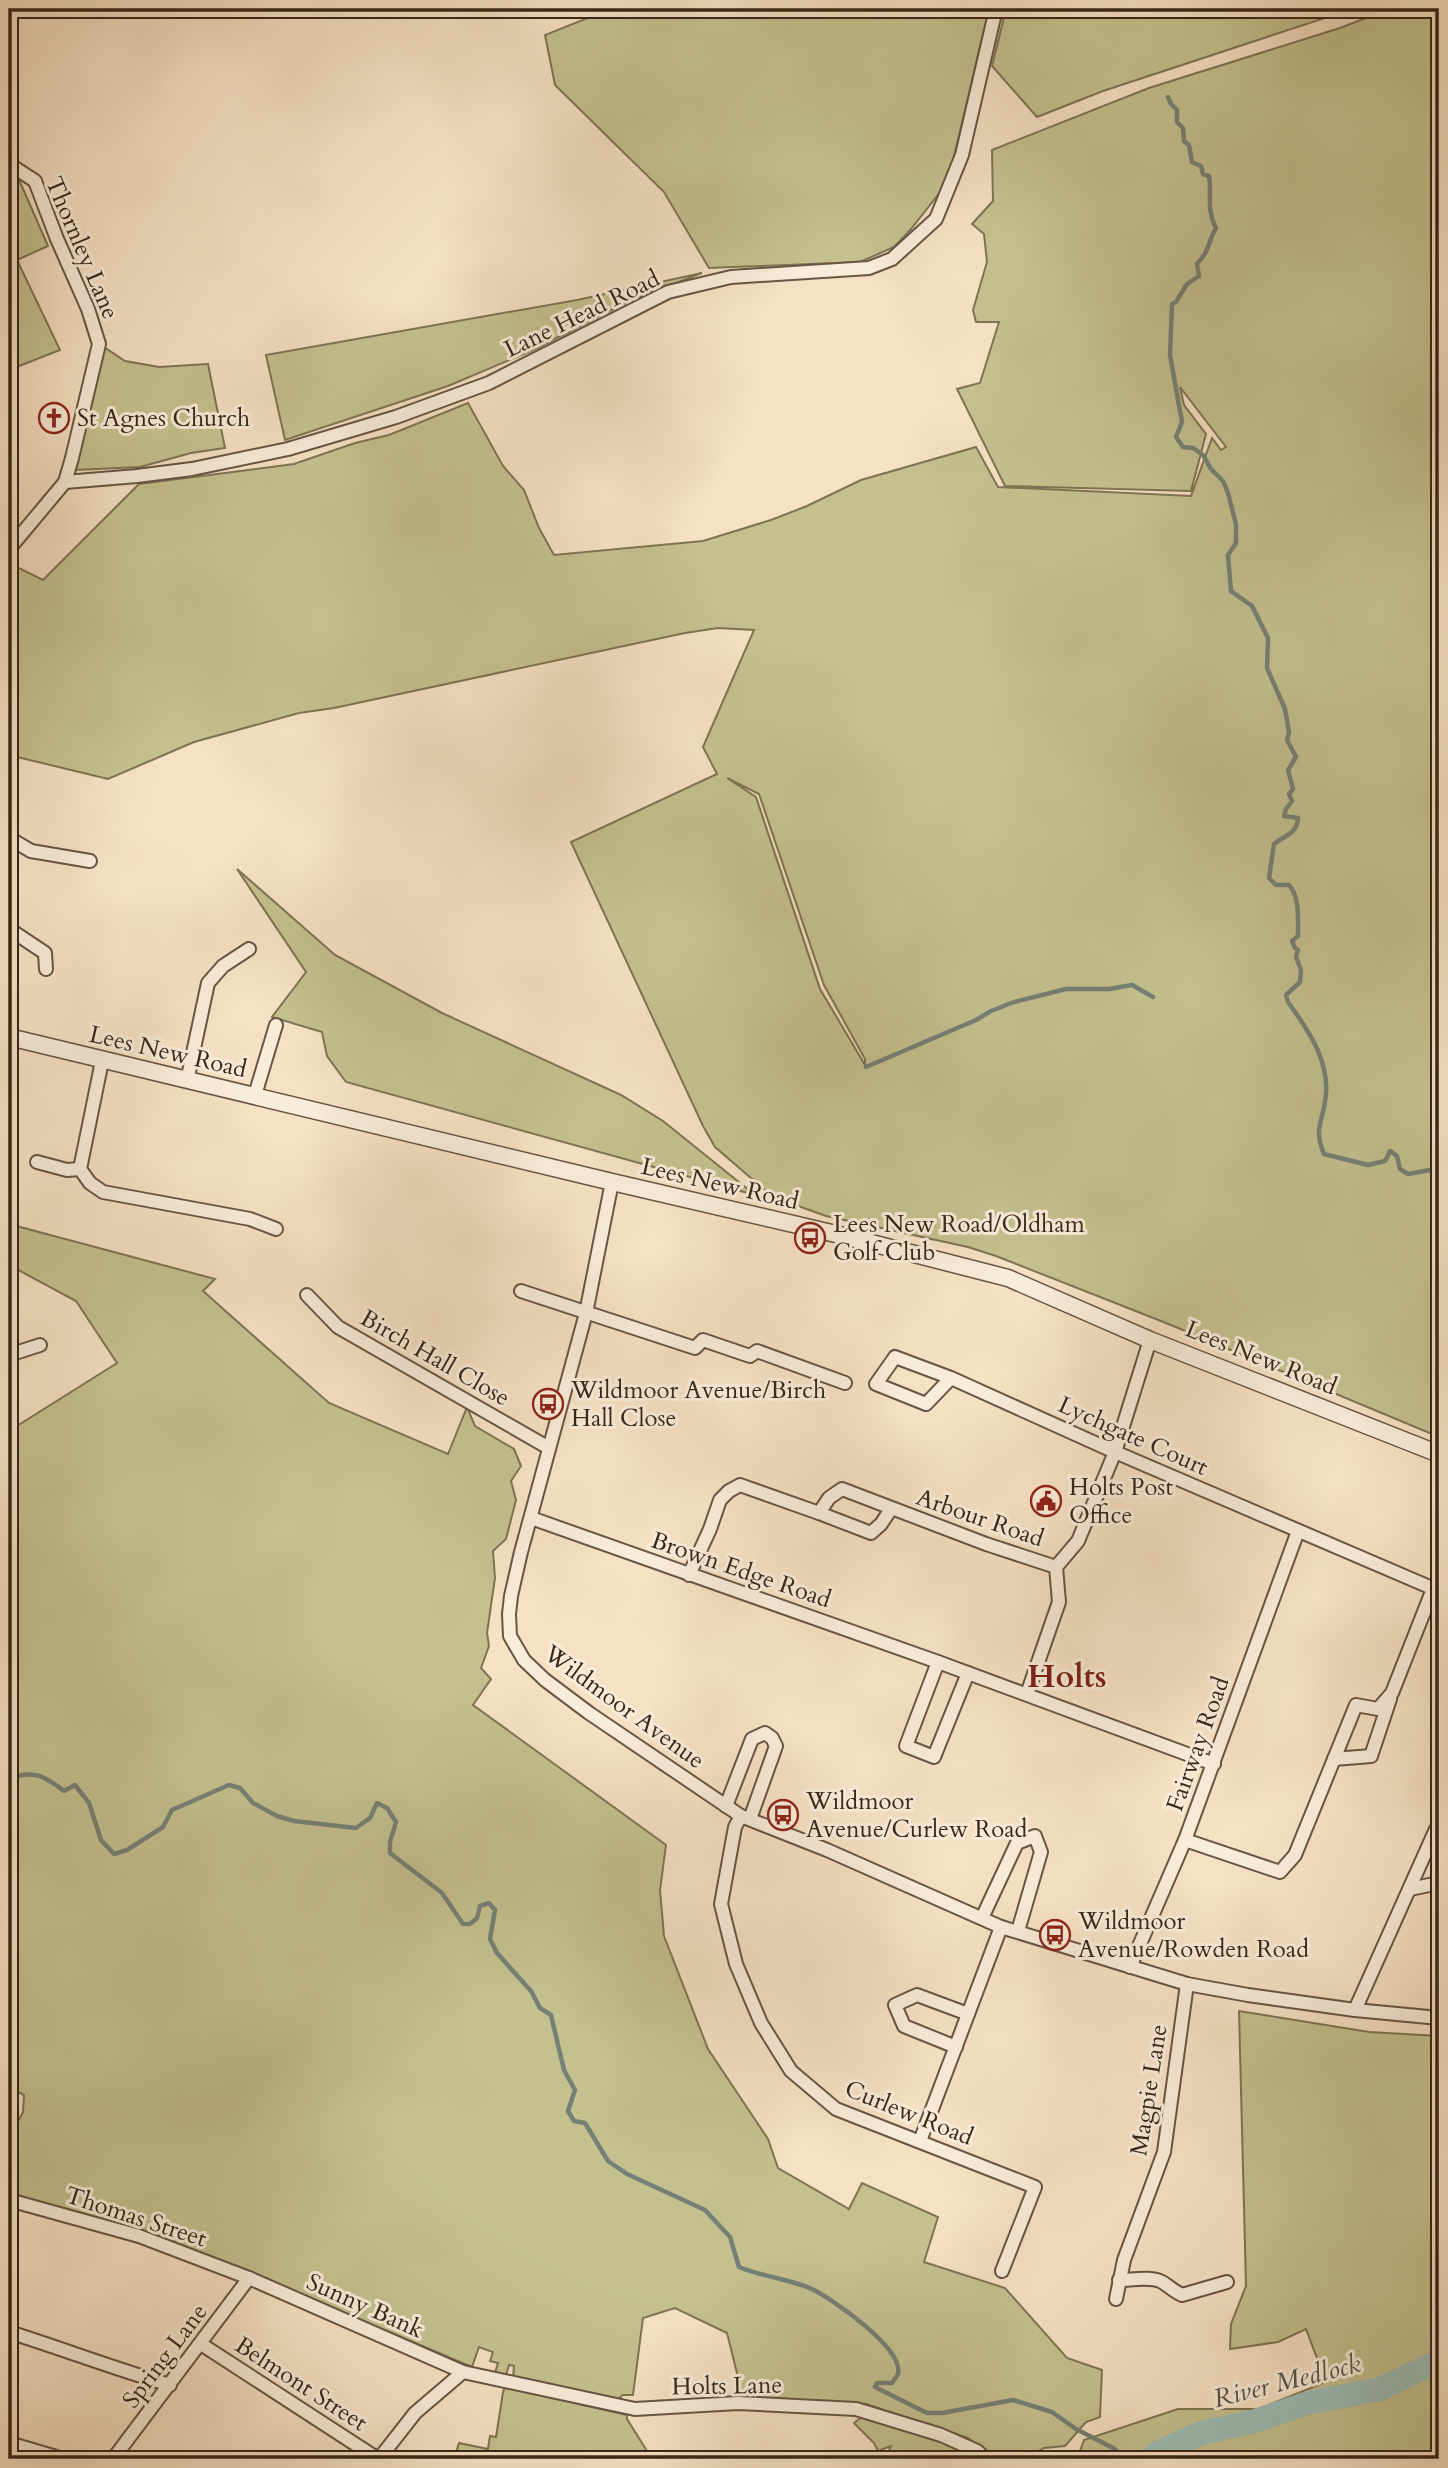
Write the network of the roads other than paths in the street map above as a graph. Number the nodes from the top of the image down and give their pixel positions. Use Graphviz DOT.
graph roads {
  1 [pos="996,9"];
  2 [pos="9,164"];
  3 [pos="65,482"];
  4 [pos="9,548"];
  5 [pos="9,838"];
  6 [pos="90,861"];
  7 [pos="9,929"];
  8 [pos="248,949"];
  9 [pos="46,969"];
  10 [pos="276,1025"];
  11 [pos="9,1037"];
  12 [pos="102,1061"];
  13 [pos="187,1081"];
  14 [pos="255,1095"];
  15 [pos="37,1162"];
  16 [pos="80,1169"];
  17 [pos="612,1182"];
  18 [pos="276,1229"];
  19 [pos="521,1291"];
  20 [pos="307,1295"];
  21 [pos="586,1313"];
  22 [pos="1150,1340"];
  23 [pos="40,1345"];
  24 [pos="9,1355"];
  25 [pos="951,1378"];
  26 [pos="845,1382"];
  27 [pos="549,1448"];
  28 [pos="1115,1452"];
  29 [pos="1439,1454"];
  30 [pos="891,1509"];
  31 [pos="820,1513"];
  32 [pos="531,1518"];
  33 [pos="1298,1531"];
  34 [pos="1056,1567"];
  35 [pos="689,1574"];
  36 [pos="1436,1590"];
  37 [pos="938,1662"];
  38 [pos="968,1673"];
  39 [pos="1392,1693"];
  40 [pos="1027,1694"];
  41 [pos="1334,1759"];
  42 [pos="1214,1764"];
  43 [pos="726,1806"];
  44 [pos="745,1817"];
  45 [pos="1439,1828"];
  46 [pos="1185,1840"];
  47 [pos="1439,1883"];
  48 [pos="1410,1889"];
  49 [pos="982,1918"];
  50 [pos="1001,1927"];
  51 [pos="1018,1931"];
  52 [pos="1130,1967"];
  53 [pos="1187,1984"];
  54 [pos="1355,2010"];
  55 [pos="968,2014"];
  56 [pos="1439,2018"];
  57 [pos="956,2047"];
  58 [pos="920,2141"];
  59 [pos="9,2200"];
  60 [pos="1002,2271"];
  61 [pos="249,2278"];
  62 [pos="1119,2280"];
  63 [pos="1227,2282"];
  64 [pos="1116,2300"];
  65 [pos="9,2332"];
  66 [pos="201,2344"];
  67 [pos="463,2372"];
  68 [pos="170,2385"];
  69 [pos="9,2444"];
  70 [pos="380,2458"];
  71 [pos="63,2459"];
  72 [pos="113,2459"];
  73 [pos="986,2459"];
  1 -- 3 [label="street, Lane Head Road"];
  2 -- 3 [label="street, Thornley Lane"];
  3 -- 4 [label="street"];
  5 -- 6 [label="street"];
  7 -- 9 [label="street"];
  8 -- 13 [label="street"];
  10 -- 14 [label="street"];
  11 -- 12 [label="street, Lees New Road"];
  12 -- 13 [label="street, Lees New Road"];
  12 -- 16 [label="street"];
  13 -- 14 [label="street, Lees New Road"];
  14 -- 17 [label="street, Lees New Road"];
  15 -- 16 [label="street"];
  16 -- 18 [label="street"];
  17 -- 21 [label="street, Wildmoor Avenue"];
  17 -- 22 [label="street, Lees New Road"];
  19 -- 21 [label="street"];
  20 -- 27 [label="street, Birch Hall Close"];
  21 -- 26 [label="street"];
  21 -- 27 [label="street, Wildmoor Avenue"];
  22 -- 28 [label="street"];
  22 -- 29 [label="street, Lees New Road"];
  23 -- 24 [label="street"];
  25 -- 25 [label="street, Lychgate Court"];
  25 -- 28 [label="street, Lychgate Court"];
  27 -- 32 [label="street, Wildmoor Avenue"];
  28 -- 33 [label="street, Lychgate Court"];
  28 -- 34 [label="street"];
  30 -- 31 [label="street, Arbour Road"];
  30 -- 31 [label="street, Arbour Road"];
  30 -- 34 [label="street, Arbour Road"];
  31 -- 35 [label="street, Arbour Road"];
  32 -- 35 [label="street, Brown Edge Road"];
  32 -- 43 [label="street, Wildmoor Avenue"];
  33 -- 36 [label="street, Lychgate Court"];
  33 -- 42 [label="street, Fairway Road"];
  34 -- 40 [label="street"];
  35 -- 37 [label="street, Brown Edge Road"];
  36 -- 39 [label="street"];
  37 -- 38 [label="street, Brown Edge Road"];
  37 -- 38 [label="street"];
  38 -- 40 [label="street, Brown Edge Road"];
  39 -- 41 [label="street"];
  39 -- 41 [label="street"];
  40 -- 42 [label="street, Brown Edge Road"];
  41 -- 46 [label="street"];
  42 -- 46 [label="street, Fairway Road"];
  43 -- 44 [label="street, Wildmoor Avenue"];
  43 -- 44 [label="street, Wildmoor Avenue"];
  44 -- 49 [label="street, Wildmoor Avenue"];
  44 -- 58 [label="street, Curlew Road"];
  45 -- 48 [label="street"];
  46 -- 52 [label="street, Fairway Road"];
  47 -- 48 [label="street"];
  48 -- 54 [label="street"];
  49 -- 50 [label="street, Wildmoor Avenue"];
  49 -- 51 [label="street"];
  50 -- 51 [label="street, Wildmoor Avenue"];
  50 -- 55 [label="street"];
  51 -- 52 [label="street, Wildmoor Avenue"];
  52 -- 53 [label="street, Wildmoor Avenue"];
  53 -- 54 [label="street, Wildmoor Avenue"];
  53 -- 62 [label="street, Magpie Lane"];
  54 -- 56 [label="street, Wildmoor Avenue"];
  55 -- 57 [label="street"];
  55 -- 57 [label="street"];
  57 -- 58 [label="street"];
  58 -- 60 [label="street, Curlew Road"];
  59 -- 61 [label="street, Thomas Street"];
  61 -- 66 [label="street, Spring Lane"];
  61 -- 67 [label="street, Sunny Bank"];
  62 -- 63 [label="street"];
  62 -- 64 [label="street, Magpie Lane"];
  65 -- 68 [label="street"];
  66 -- 68 [label="street, Spring Lane"];
  66 -- 70 [label="street, Belmont Street"];
  67 -- 70 [label="street"];
  67 -- 73 [label="street, Holts Lane"];
  68 -- 72 [label="street, Spring Lane"];
  69 -- 71 [label="street"];
}
